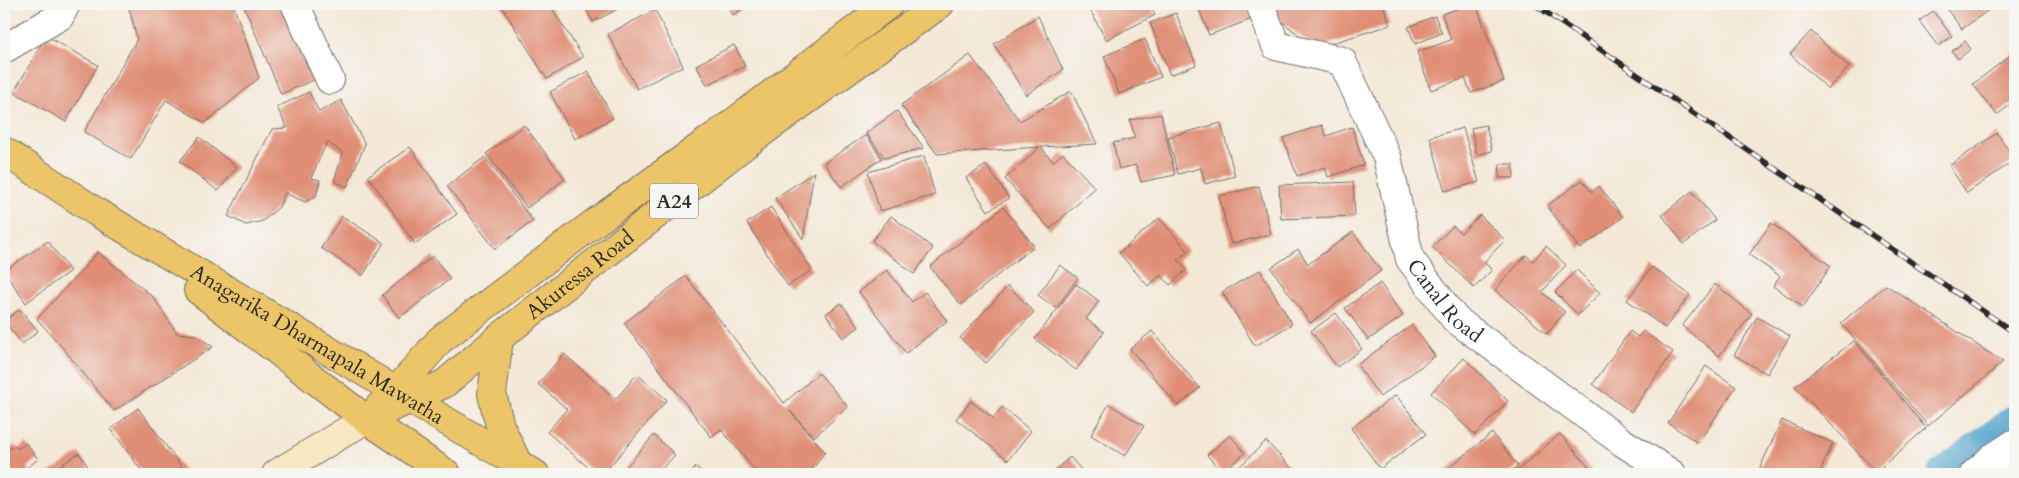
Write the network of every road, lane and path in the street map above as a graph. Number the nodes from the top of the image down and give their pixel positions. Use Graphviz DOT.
graph roads {
  1 [pos="66,4"];
  2 [pos="294,4"];
  3 [pos="889,4"];
  4 [pos="940,4"];
  5 [pos="1260,4"];
  6 [pos="4,49"];
  7 [pos="330,80"];
  8 [pos="4,151"];
  9 [pos="98,213"];
  10 [pos="499,338"];
  11 [pos="404,394"];
  12 [pos="366,419"];
  13 [pos="2015,443"];
  14 [pos="526,468"];
  15 [pos="1992,469"];
  16 [pos="276,474"];
  17 [pos="447,474"];
  18 [pos="1672,474"];
  1 -- 6 [label="street"];
  2 -- 7 [label="street"];
  3 -- 11 [label="highway, Akuressa Road / A24"];
  4 -- 10 [label="highway, Akuressa Road / A24"];
  5 -- 18 [label="street, Canal Road"];
  8 -- 9 [label="highway, Anagarika Dharmapala Mawatha"];
  9 -- 11 [label="highway, Anagarika Dharmapala Mawatha"];
  9 -- 12 [label="highway, Anagarika Dharmapala Mawatha"];
  10 -- 11 [label="highway, Akuressa Road / A24"];
  10 -- 14 [label="highway"];
  11 -- 12 [label="highway"];
  11 -- 14 [label="highway, Anagarika Dharmapala Mawatha"];
  12 -- 16 [label="main road"];
  12 -- 17 [label="highway, Anagarika Dharmapala Mawatha"];
  13 -- 15 [label="street"];
}
